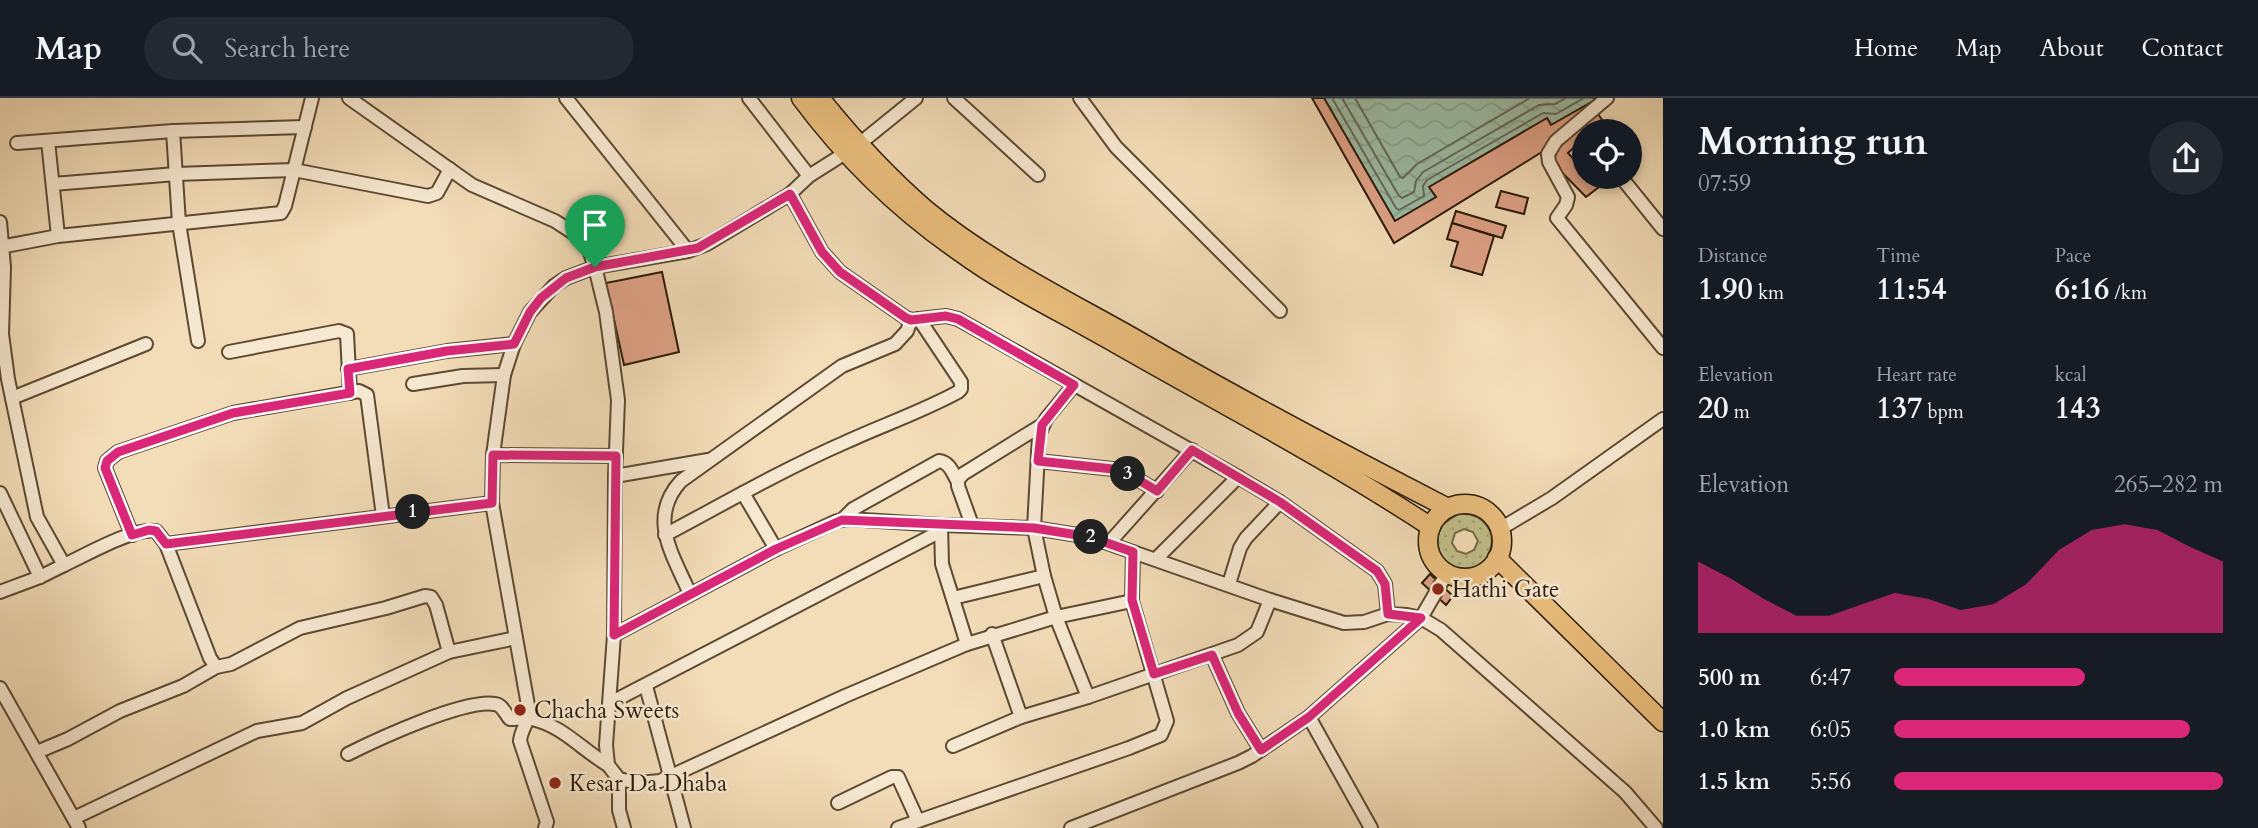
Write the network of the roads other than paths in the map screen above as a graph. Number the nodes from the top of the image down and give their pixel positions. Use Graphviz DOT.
graph roads {
  1 [pos="312,98"];
  2 [pos="349,98"];
  3 [pos="566,98"];
  4 [pos="749,98"];
  5 [pos="801,98"];
  6 [pos="820,98"];
  7 [pos="916,98"];
  8 [pos="954,98"];
  9 [pos="1080,98"];
  10 [pos="1606,98"];
  11 [pos="305,127"];
  12 [pos="173,131"];
  13 [pos="48,141"];
  14 [pos="17,143"];
  15 [pos="851,149"];
  16 [pos="450,169"];
  17 [pos="294,170"];
  18 [pos="176,174"];
  19 [pos="1038,175"];
  20 [pos="809,177"];
  21 [pos="52,184"];
  22 [pos="1631,189"];
  23 [pos="790,194"];
  24 [pos="0,222"];
  25 [pos="180,223"];
  26 [pos="1663,229"];
  27 [pos="58,236"];
  28 [pos="1,247"];
  29 [pos="688,251"];
  30 [pos="595,267"];
  31 [pos="1280,311"];
  32 [pos="915,319"];
  33 [pos="198,341"];
  34 [pos="146,344"];
  35 [pos="514,344"];
  36 [pos="1663,348"];
  37 [pos="229,352"];
  38 [pos="348,369"];
  39 [pos="504,375"];
  40 [pos="413,384"];
  41 [pos="1074,385"];
  42 [pos="350,393"];
  43 [pos="12,398"];
  44 [pos="1663,419"];
  45 [pos="1042,425"];
  46 [pos="1192,450"];
  47 [pos="493,455"];
  48 [pos="616,456"];
  49 [pos="712,459"];
  50 [pos="1038,461"];
  51 [pos="615,476"];
  52 [pos="1238,477"];
  53 [pos="958,482"];
  54 [pos="1157,491"];
  55 [pos="0,493"];
  56 [pos="743,493"];
  57 [pos="1280,502"];
  58 [pos="492,503"];
  59 [pos="1448,508"];
  60 [pos="383,516"];
  61 [pos="842,520"];
  62 [pos="972,525"];
  63 [pos="1431,527"];
  64 [pos="941,528"];
  65 [pos="1034,528"];
  66 [pos="1500,529"];
  67 [pos="132,535"];
  68 [pos="665,535"];
  69 [pos="1109,543"];
  70 [pos="166,544"];
  71 [pos="776,549"];
  72 [pos="1133,552"];
  73 [pos="1497,558"];
  74 [pos="1156,559"];
  75 [pos="64,565"];
  76 [pos="1447,573"];
  77 [pos="1044,576"];
  78 [pos="40,577"];
  79 [pos="1229,584"];
  80 [pos="0,592"];
  81 [pos="690,594"];
  82 [pos="953,598"];
  83 [pos="1132,600"];
  84 [pos="1270,600"];
  85 [pos="1388,614"];
  86 [pos="1056,617"];
  87 [pos="1421,618"];
  88 [pos="992,634"];
  89 [pos="614,635"];
  90 [pos="516,638"];
  91 [pos="968,644"];
  92 [pos="449,652"];
  93 [pos="1212,655"];
  94 [pos="216,667"];
  95 [pos="1154,674"];
  96 [pos="646,686"];
  97 [pos="0,688"];
  98 [pos="1088,697"];
  99 [pos="610,703"];
  100 [pos="1021,717"];
  101 [pos="1309,717"];
  102 [pos="529,719"];
  103 [pos="1663,722"];
  104 [pos="953,746"];
  105 [pos="1261,750"];
  106 [pos="37,752"];
  107 [pos="348,754"];
  108 [pos="608,765"];
  109 [pos="670,777"];
  110 [pos="619,779"];
  111 [pos="838,803"];
  112 [pos="918,821"];
  113 [pos="77,823"];
  114 [pos="545,828"];
  115 [pos="624,828"];
  116 [pos="684,828"];
  117 [pos="898,828"];
  118 [pos="1071,828"];
  119 [pos="1371,828"];
  120 [pos="1656,828"];
  1 -- 11 [label="street"];
  2 -- 16 [label="street"];
  3 -- 29 [label="street"];
  4 -- 20 [label="street"];
  5 -- 15 [label="highway"];
  6 -- 15 [label="highway"];
  7 -- 15 [label="street"];
  8 -- 19 [label="street"];
  9 -- 31 [label="street"];
  10 -- 36 [label="street"];
  11 -- 12 [label="street"];
  11 -- 17 [label="street"];
  12 -- 13 [label="street"];
  12 -- 18 [label="street"];
  13 -- 14 [label="street"];
  13 -- 21 [label="street"];
  15 -- 20 [label="street"];
  15 -- 59 [label="highway"];
  15 -- 63 [label="highway"];
  16 -- 17 [label="street"];
  16 -- 30 [label="street"];
  17 -- 18 [label="street"];
  17 -- 25 [label="street"];
  18 -- 21 [label="street"];
  18 -- 25 [label="street"];
  20 -- 23 [label="street"];
  21 -- 27 [label="street"];
  22 -- 26 [label="street"];
  23 -- 29 [label="street"];
  23 -- 32 [label="street"];
  24 -- 28 [label="street"];
  25 -- 27 [label="street"];
  25 -- 33 [label="street"];
  27 -- 28 [label="street"];
  28 -- 43 [label="street"];
  29 -- 30 [label="street"];
  30 -- 35 [label="street"];
  30 -- 48 [label="street"];
  32 -- 41 [label="street"];
  32 -- 49 [label="street"];
  32 -- 56 [label="street"];
  34 -- 43 [label="street"];
  35 -- 38 [label="street"];
  35 -- 39 [label="street"];
  37 -- 38 [label="street"];
  38 -- 42 [label="street"];
  39 -- 40 [label="street"];
  39 -- 47 [label="street"];
  41 -- 45 [label="street"];
  41 -- 46 [label="street"];
  42 -- 60 [label="street"];
  42 -- 67 [label="street"];
  43 -- 75 [label="street"];
  44 -- 66 [label="street"];
  45 -- 50 [label="street"];
  45 -- 53 [label="street"];
  46 -- 52 [label="street"];
  46 -- 54 [label="street"];
  47 -- 48 [label="street"];
  47 -- 58 [label="street"];
  48 -- 51 [label="street"];
  49 -- 51 [label="street"];
  49 -- 68 [label="street"];
  50 -- 54 [label="street"];
  50 -- 65 [label="street"];
  51 -- 89 [label="street"];
  52 -- 57 [label="street"];
  52 -- 74 [label="street"];
  53 -- 61 [label="street"];
  53 -- 62 [label="street"];
  54 -- 69 [label="street"];
  55 -- 78 [label="street"];
  56 -- 68 [label="street"];
  56 -- 71 [label="street"];
  57 -- 79 [label="street"];
  57 -- 85 [label="street"];
  58 -- 60 [label="street"];
  58 -- 90 [label="street"];
  59 -- 63 [label="highway"];
  59 -- 66 [label="highway"];
  60 -- 70 [label="street"];
  61 -- 64 [label="street"];
  61 -- 71 [label="street"];
  62 -- 64 [label="street"];
  62 -- 65 [label="street"];
  63 -- 76 [label="highway"];
  64 -- 82 [label="street"];
  64 -- 96 [label="street"];
  65 -- 69 [label="street"];
  65 -- 77 [label="street"];
  66 -- 73 [label="highway"];
  67 -- 70 [label="street"];
  67 -- 75 [label="street"];
  68 -- 81 [label="street"];
  69 -- 72 [label="street"];
  70 -- 94 [label="street"];
  71 -- 81 [label="street"];
  72 -- 74 [label="street"];
  72 -- 83 [label="street"];
  73 -- 76 [label="highway"];
  73 -- 103 [label="highway"];
  74 -- 79 [label="street"];
  75 -- 78 [label="street"];
  76 -- 87 [label="street"];
  77 -- 82 [label="street"];
  77 -- 86 [label="street"];
  78 -- 80 [label="street"];
  79 -- 84 [label="street"];
  81 -- 89 [label="street"];
  82 -- 91 [label="street"];
  83 -- 86 [label="street"];
  83 -- 95 [label="street"];
  84 -- 85 [label="street"];
  84 -- 93 [label="street"];
  85 -- 87 [label="street"];
  86 -- 88 [label="street"];
  86 -- 98 [label="street"];
  87 -- 101 [label="street"];
  87 -- 120 [label="street"];
  88 -- 91 [label="street"];
  88 -- 100 [label="street"];
  89 -- 99 [label="street"];
  90 -- 92 [label="street"];
  90 -- 102 [label="street"];
  91 -- 109 [label="street"];
  92 -- 94 [label="street"];
  92 -- 113 [label="street"];
  93 -- 95 [label="street"];
  93 -- 105 [label="street"];
  94 -- 106 [label="street"];
  95 -- 98 [label="street"];
  95 -- 112 [label="street"];
  96 -- 99 [label="street"];
  96 -- 109 [label="street"];
  97 -- 106 [label="street"];
  98 -- 100 [label="street"];
  99 -- 108 [label="street"];
  100 -- 104 [label="street"];
  101 -- 105 [label="street"];
  101 -- 119 [label="street"];
  102 -- 107 [label="street"];
  102 -- 108 [label="street"];
  102 -- 114 [label="street"];
  105 -- 118 [label="street"];
  106 -- 113 [label="street"];
  108 -- 110 [label="street"];
  109 -- 110 [label="street"];
  109 -- 116 [label="street"];
  110 -- 115 [label="street"];
  111 -- 112 [label="street"];
  112 -- 117 [label="street"];
}
